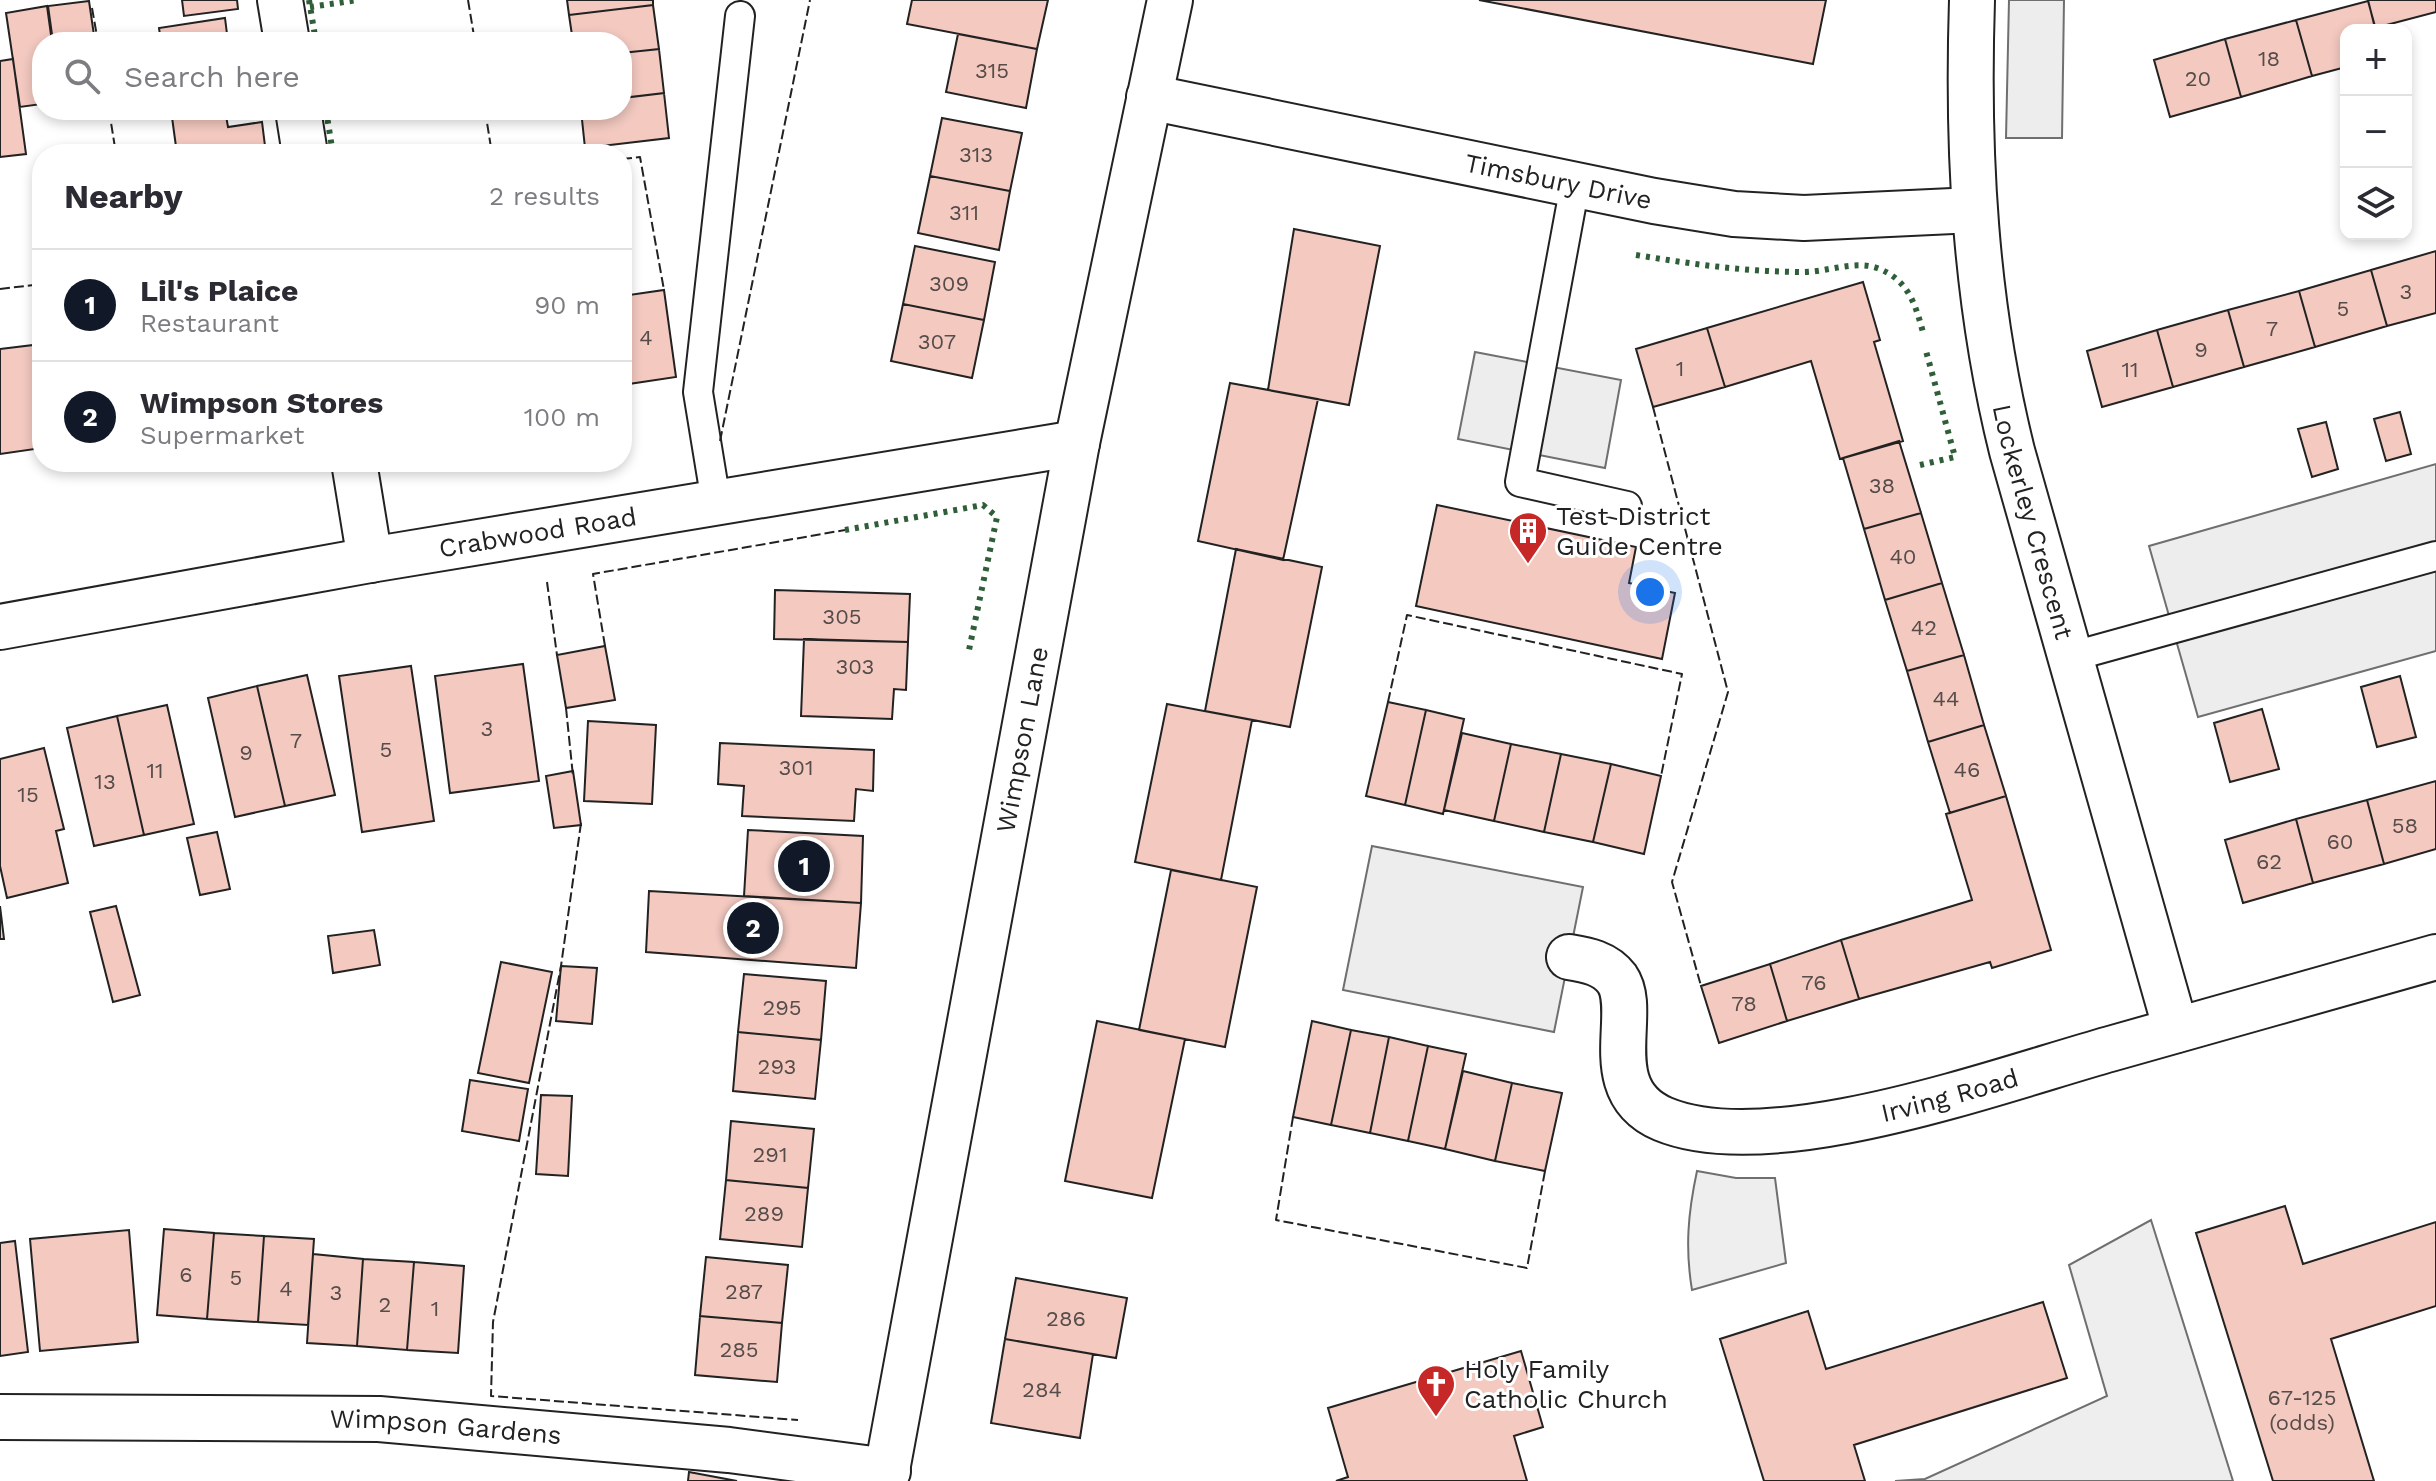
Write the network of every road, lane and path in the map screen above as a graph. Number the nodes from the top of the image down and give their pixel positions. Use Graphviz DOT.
graph roads {
  1 [pos="280,0"];
  2 [pos="1170,0"];
  3 [pos="1972,0"];
  4 [pos="740,16"];
  5 [pos="285,32"];
  6 [pos="1149,97"];
  7 [pos="300,120"];
  8 [pos="303,144"];
  9 [pos="1575,185"];
  10 [pos="1974,210"];
  11 [pos="1077,443"];
  12 [pos="356,472"];
  13 [pos="716,502"];
  14 [pos="1627,506"];
  15 [pos="2436,556"];
  16 [pos="370,560"];
  17 [pos="0,627"];
  18 [pos="2070,657"];
  19 [pos="1569,957"];
  20 [pos="2436,957"];
  21 [pos="2176,1030"];
  22 [pos="0,1417"];
  23 [pos="886,1476"];
  1 -- 5 [label="street"];
  2 -- 6 [label="street, Wimpson Lane"];
  3 -- 10 [label="street, Lockerley Crescent"];
  4 -- 13 [label="lane"];
  6 -- 9 [label="street, Timsbury Drive"];
  6 -- 11 [label="street, Wimpson Lane"];
  7 -- 8 [label="street"];
  9 -- 10 [label="street, Timsbury Drive"];
  9 -- 14 [label="lane"];
  10 -- 18 [label="street, Lockerley Crescent"];
  11 -- 13 [label="street, Crabwood Road"];
  11 -- 23 [label="street, Wimpson Lane"];
  12 -- 16 [label="street"];
  13 -- 16 [label="street, Crabwood Road"];
  15 -- 18 [label="lane"];
  16 -- 17 [label="street, Crabwood Road"];
  18 -- 21 [label="street, Lockerley Crescent"];
  19 -- 21 [label="street, Irving Road"];
  20 -- 21 [label="street, Irving Road"];
  22 -- 23 [label="street, Wimpson Gardens"];
}
